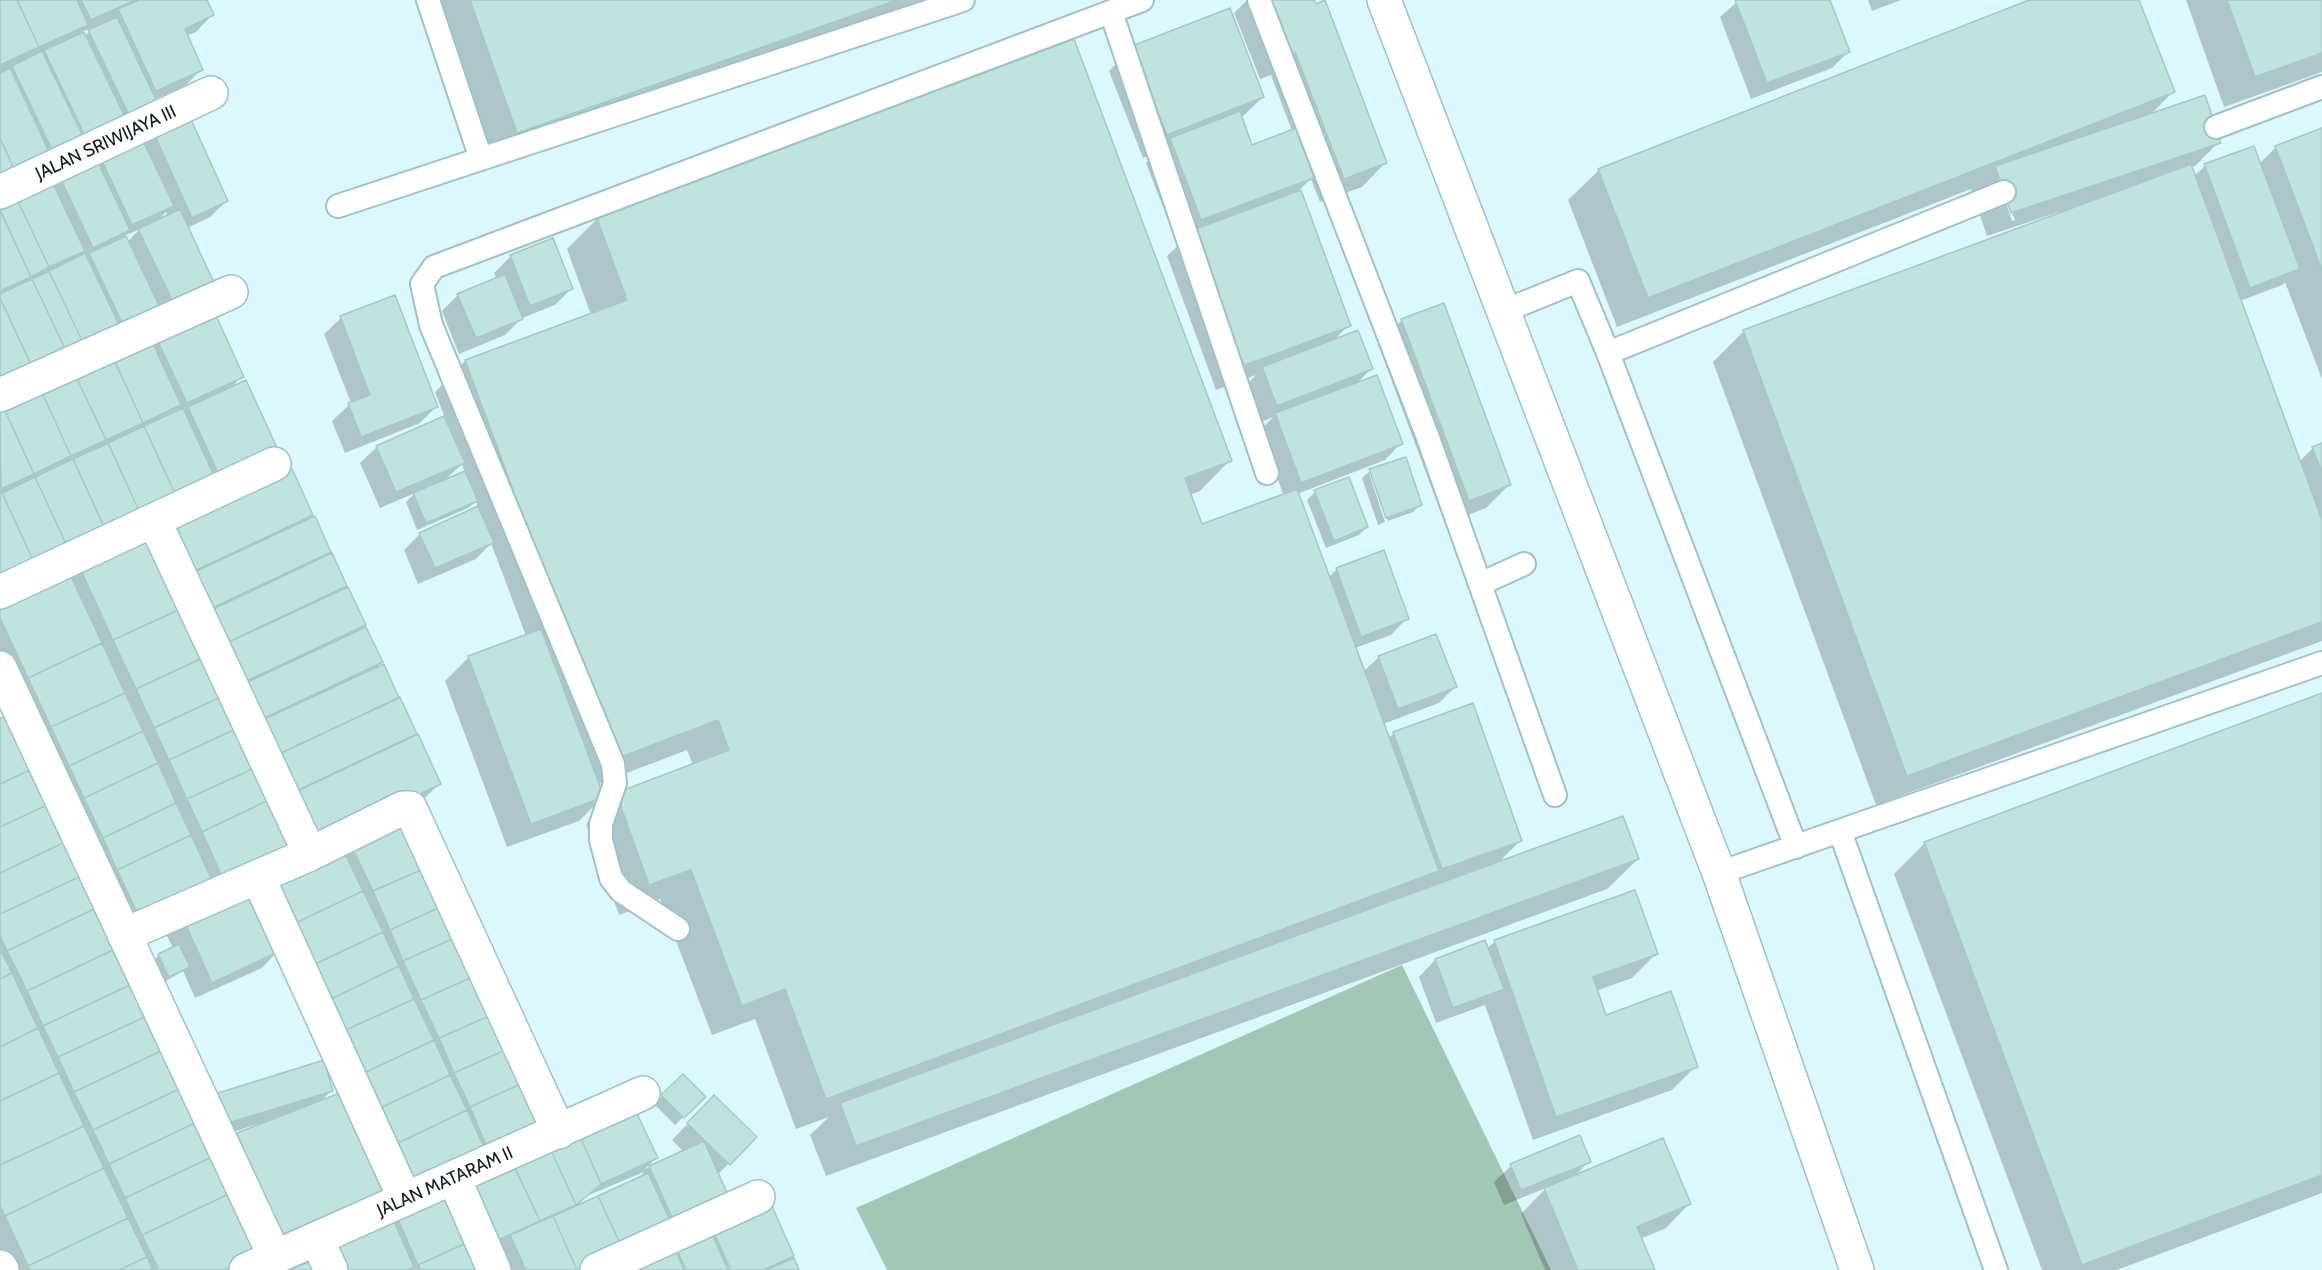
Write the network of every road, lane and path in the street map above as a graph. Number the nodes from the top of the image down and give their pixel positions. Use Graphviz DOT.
graph roads {
  1 [pos="428,0"];
  2 [pos="963,0"];
  3 [pos="1142,0"];
  4 [pos="1259,0"];
  5 [pos="1384,0"];
  6 [pos="1111,12"];
  7 [pos="2322,87"];
  8 [pos="211,93"];
  9 [pos="2216,127"];
  10 [pos="481,159"];
  11 [pos="0,192"];
  12 [pos="2004,192"];
  13 [pos="338,206"];
  14 [pos="231,292"];
  15 [pos="1504,311"];
  16 [pos="1608,353"];
  17 [pos="0,395"];
  18 [pos="274,464"];
  19 [pos="1267,473"];
  20 [pos="154,520"];
  21 [pos="1524,564"];
  22 [pos="1480,584"];
  23 [pos="0,592"];
  24 [pos="2322,663"];
  25 [pos="0,668"];
  26 [pos="8,707"];
  27 [pos="1555,795"];
  28 [pos="1840,831"];
  29 [pos="1796,847"];
  30 [pos="310,854"];
  31 [pos="1719,873"];
  32 [pos="258,877"];
  33 [pos="678,929"];
  34 [pos="124,934"];
  35 [pos="643,1094"];
  36 [pos="559,1132"];
  37 [pos="454,1178"];
  38 [pos="758,1197"];
  39 [pos="405,1199"];
  40 [pos="317,1239"];
  41 [pos="275,1257"];
  42 [pos="246,1270"];
  43 [pos="332,1270"];
  44 [pos="494,1270"];
  45 [pos="597,1270"];
  46 [pos="1857,1270"];
  47 [pos="1996,1270"];
  1 -- 10 [label="lane"];
  2 -- 10 [label="lane"];
  3 -- 6 [label="lane"];
  4 -- 22 [label="lane"];
  5 -- 15 [label="street"];
  6 -- 19 [label="lane"];
  6 -- 33 [label="lane"];
  7 -- 9 [label="lane"];
  8 -- 11 [label="street, JALAN SRIWIJAYA III"];
  10 -- 13 [label="lane"];
  12 -- 16 [label="lane"];
  14 -- 17 [label="street"];
  15 -- 16 [label="lane"];
  15 -- 31 [label="street"];
  16 -- 29 [label="lane"];
  18 -- 20 [label="street"];
  20 -- 23 [label="street"];
  20 -- 30 [label="street"];
  21 -- 22 [label="lane"];
  22 -- 27 [label="lane"];
  24 -- 28 [label="lane"];
  25 -- 26 [label="street"];
  26 -- 34 [label="street"];
  28 -- 29 [label="lane"];
  28 -- 47 [label="lane"];
  29 -- 31 [label="lane"];
  30 -- 32 [label="street"];
  30 -- 36 [label="street"];
  31 -- 46 [label="street"];
  32 -- 34 [label="street"];
  32 -- 39 [label="street"];
  34 -- 41 [label="street"];
  35 -- 36 [label="street, JALAN MATARAM II"];
  36 -- 37 [label="street, JALAN MATARAM II"];
  37 -- 39 [label="street, JALAN MATARAM II"];
  37 -- 44 [label="street"];
  38 -- 45 [label="street"];
  39 -- 40 [label="street, JALAN MATARAM II"];
  40 -- 41 [label="street, JALAN MATARAM II"];
  40 -- 43 [label="street"];
  41 -- 42 [label="street, JALAN MATARAM II"];
}
